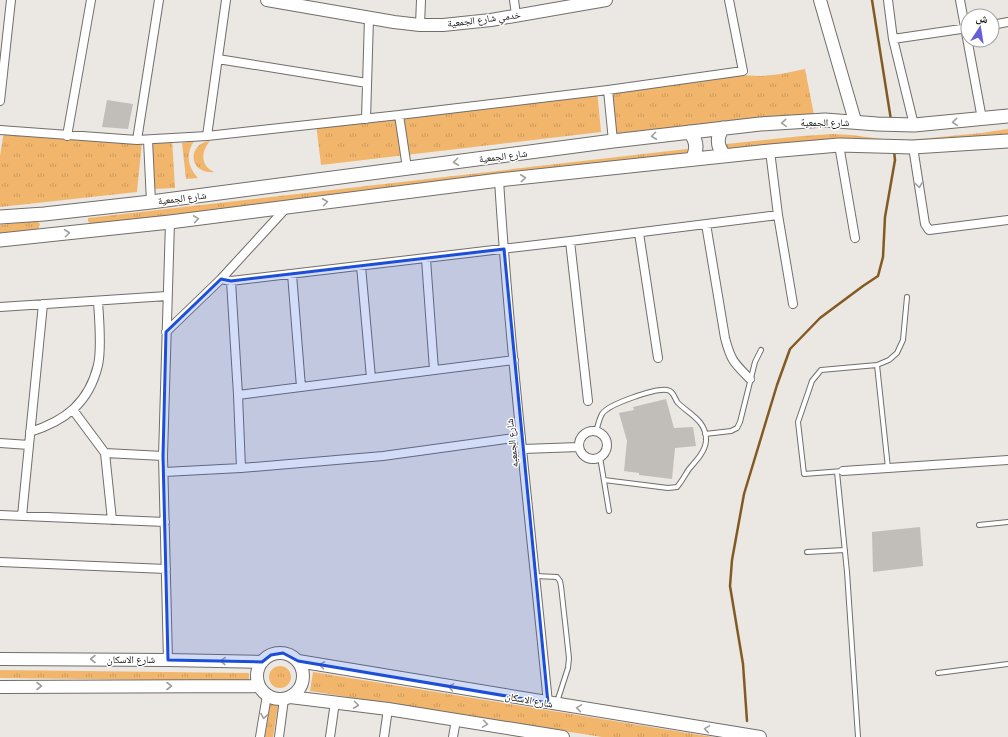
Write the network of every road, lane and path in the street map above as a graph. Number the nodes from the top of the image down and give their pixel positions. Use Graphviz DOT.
graph roads {
  1 [pos="11,0"];
  2 [pos="91,0"];
  3 [pos="159,0"];
  4 [pos="226,0"];
  5 [pos="421,0"];
  6 [pos="514,0"];
  7 [pos="606,0"];
  8 [pos="729,0"];
  9 [pos="820,0"];
  10 [pos="888,0"];
  11 [pos="275,1"];
  12 [pos="516,16"];
  13 [pos="369,18"];
  14 [pos="420,25"];
  15 [pos="960,30"];
  16 [pos="893,39"];
  17 [pos="969,48"];
  18 [pos="218,59"];
  19 [pos="367,83"];
  20 [pos="608,90"];
  21 [pos="0,101"];
  22 [pos="399,116"];
  23 [pos="1008,116"];
  24 [pos="366,118"];
  25 [pos="982,119"];
  26 [pos="855,122"];
  27 [pos="914,125"];
  28 [pos="723,128"];
  29 [pos="0,130"];
  30 [pos="689,132"];
  31 [pos="67,136"];
  32 [pos="207,136"];
  33 [pos="137,140"];
  34 [pos="148,140"];
  35 [pos="614,141"];
  36 [pos="1008,141"];
  37 [pos="839,145"];
  38 [pos="913,147"];
  39 [pos="770,150"];
  40 [pos="724,155"];
  41 [pos="692,159"];
  42 [pos="407,168"];
  43 [pos="499,180"];
  44 [pos="151,202"];
  45 [pos="288,206"];
  46 [pos="89,208"];
  47 [pos="44,214"];
  48 [pos="778,215"];
  49 [pos="0,217"];
  50 [pos="1008,220"];
  51 [pos="170,222"];
  52 [pos="706,224"];
  53 [pos="90,230"];
  54 [pos="639,233"];
  55 [pos="45,235"];
  56 [pos="855,238"];
  57 [pos="0,240"];
  58 [pos="570,242"];
  59 [pos="504,249"];
  60 [pos="426,259"];
  61 [pos="361,266"];
  62 [pos="292,274"];
  63 [pos="221,279"];
  64 [pos="231,281"];
  65 [pos="167,296"];
  66 [pos="906,297"];
  67 [pos="98,301"];
  68 [pos="43,304"];
  69 [pos="793,304"];
  70 [pos="0,307"];
  71 [pos="166,332"];
  72 [pos="761,350"];
  73 [pos="658,358"];
  74 [pos="514,360"];
  75 [pos="877,365"];
  76 [pos="434,370"];
  77 [pos="371,378"];
  78 [pos="750,379"];
  79 [pos="301,387"];
  80 [pos="238,395"];
  81 [pos="588,401"];
  82 [pos="73,410"];
  83 [pos="30,432"];
  84 [pos="596,432"];
  85 [pos="705,434"];
  86 [pos="521,437"];
  87 [pos="0,443"];
  88 [pos="29,445"];
  89 [pos="579,447"];
  90 [pos="523,449"];
  91 [pos="105,453"];
  92 [pos="164,456"];
  93 [pos="600,457"];
  94 [pos="1008,460"];
  95 [pos="241,468"];
  96 [pos="888,468"];
  97 [pos="840,471"];
  98 [pos="164,472"];
  99 [pos="604,480"];
  100 [pos="609,511"];
  101 [pos="0,515"];
  102 [pos="22,516"];
  103 [pos="112,520"];
  104 [pos="165,522"];
  105 [pos="1008,522"];
  106 [pos="979,525"];
  107 [pos="844,550"];
  108 [pos="807,552"];
  109 [pos="0,562"];
  110 [pos="166,569"];
  111 [pos="535,576"];
  112 [pos="0,659"];
  113 [pos="168,660"];
  114 [pos="298,661"];
  115 [pos="262,662"];
  116 [pos="1008,664"];
  117 [pos="938,673"];
  118 [pos="0,687"];
  119 [pos="263,690"];
  120 [pos="287,698"];
  121 [pos="335,702"];
  122 [pos="552,704"];
  123 [pos="388,709"];
  124 [pos="456,720"];
  125 [pos="541,735"];
  126 [pos="260,737"];
  127 [pos="279,737"];
  128 [pos="330,737"];
  129 [pos="384,737"];
  130 [pos="453,737"];
  131 [pos="563,737"];
  132 [pos="760,737"];
  133 [pos="858,737"];
  1 -- 21 [label="street"];
  2 -- 31 [label="street"];
  3 -- 33 [label="street"];
  4 -- 18 [label="street"];
  5 -- 14 [label="street"];
  6 -- 12 [label="street"];
  7 -- 12 [label="main road, خدمي شارع الجمعية"];
  8 -- 20 [label="street"];
  9 -- 26 [label="main road"];
  10 -- 16 [label="street"];
  11 -- 13 [label="main road, خدمي شارع الجمعية"];
  12 -- 14 [label="main road, خدمي شارع الجمعية"];
  13 -- 14 [label="main road, خدمي شارع الجمعية"];
  13 -- 19 [label="street"];
  15 -- 16 [label="street"];
  16 -- 27 [label="street"];
  17 -- 25 [label="street"];
  18 -- 19 [label="street"];
  18 -- 32 [label="street"];
  19 -- 24 [label="street"];
  20 -- 22 [label="street"];
  20 -- 35 [label="street"];
  22 -- 24 [label="street"];
  22 -- 42 [label="street"];
  23 -- 25 [label="main road, شارع الجمعية"];
  24 -- 32 [label="street"];
  25 -- 27 [label="main road, شارع الجمعية, one-way"];
  26 -- 27 [label="main road, شارع الجمعية"];
  26 -- 28 [label="main road, شارع الجمعية, one-way"];
  28 -- 30 [label="main road, شارع الجمعية"];
  28 -- 40 [label="main road"];
  29 -- 31 [label="street"];
  30 -- 35 [label="main road, شارع الجمعية, one-way"];
  30 -- 41 [label="main road"];
  31 -- 33 [label="street"];
  32 -- 34 [label="street"];
  33 -- 34 [label="street"];
  34 -- 44 [label="street"];
  35 -- 42 [label="main road, شارع الجمعية, one-way"];
  36 -- 38 [label="main road"];
  37 -- 38 [label="main road"];
  37 -- 39 [label="main road"];
  37 -- 56 [label="street"];
  38 -- 50 [label="street, one-way"];
  39 -- 40 [label="main road"];
  39 -- 48 [label="street"];
  40 -- 41 [label="main road"];
  43 -- 41 [label="main road, one-way"];
  42 -- 44 [label="main road, شارع الجمعية"];
  45 -- 43 [label="main road, one-way"];
  43 -- 59 [label="street, شارع الجمعيه"];
  44 -- 46 [label="main road, شارع الجمعية"];
  51 -- 45 [label="main road, one-way"];
  45 -- 63 [label="street"];
  46 -- 47 [label="main road, شارع الجمعية"];
  46 -- 53 [label="main road"];
  47 -- 49 [label="main road, شارع الجمعية"];
  47 -- 55 [label="main road"];
  48 -- 52 [label="street"];
  48 -- 69 [label="street"];
  51 -- 53 [label="main road"];
  51 -- 65 [label="street"];
  52 -- 54 [label="street"];
  52 -- 78 [label="street"];
  55 -- 53 [label="main road, one-way"];
  54 -- 58 [label="street"];
  54 -- 73 [label="street"];
  55 -- 57 [label="main road"];
  58 -- 59 [label="street"];
  58 -- 81 [label="street"];
  59 -- 60 [label="street"];
  59 -- 74 [label="street, شارع الجمعيه"];
  60 -- 61 [label="street"];
  60 -- 76 [label="street"];
  61 -- 62 [label="street"];
  61 -- 77 [label="street"];
  62 -- 64 [label="street"];
  62 -- 79 [label="street"];
  63 -- 64 [label="street"];
  63 -- 71 [label="street"];
  64 -- 80 [label="street"];
  65 -- 67 [label="street"];
  65 -- 71 [label="street"];
  66 -- 75 [label="lane"];
  67 -- 68 [label="street"];
  67 -- 82 [label="street"];
  68 -- 70 [label="street"];
  68 -- 83 [label="street"];
  71 -- 92 [label="street"];
  72 -- 78 [label="lane"];
  74 -- 76 [label="street"];
  74 -- 86 [label="street, شارع الجمعيه"];
  75 -- 96 [label="lane"];
  75 -- 97 [label="lane"];
  76 -- 77 [label="street"];
  77 -- 79 [label="street"];
  78 -- 85 [label="lane"];
  79 -- 80 [label="street"];
  80 -- 95 [label="street"];
  82 -- 83 [label="street"];
  82 -- 91 [label="street"];
  83 -- 88 [label="street"];
  84 -- 85 [label="lane"];
  84 -- 89 [label="street"];
  84 -- 93 [label="street"];
  85 -- 99 [label="lane"];
  86 -- 90 [label="street, شارع الجمعيه"];
  86 -- 95 [label="street"];
  87 -- 88 [label="street"];
  88 -- 102 [label="street"];
  89 -- 90 [label="street"];
  89 -- 93 [label="street"];
  90 -- 111 [label="street, شارع الجمعيه"];
  91 -- 92 [label="street"];
  91 -- 103 [label="street"];
  92 -- 98 [label="street"];
  93 -- 99 [label="lane"];
  94 -- 96 [label="street"];
  95 -- 98 [label="street"];
  96 -- 97 [label="street"];
  97 -- 107 [label="lane"];
  98 -- 104 [label="street"];
  99 -- 100 [label="lane"];
  101 -- 102 [label="street"];
  102 -- 103 [label="street"];
  103 -- 104 [label="street"];
  104 -- 110 [label="street"];
  105 -- 106 [label="lane"];
  107 -- 108 [label="lane"];
  107 -- 133 [label="lane"];
  109 -- 110 [label="street"];
  110 -- 113 [label="street"];
  111 -- 122 [label="street, شارع الجمعيه"];
  111 -- 122 [label="lane"];
  113 -- 112 [label="main road, شارع الاسكان, one-way"];
  115 -- 113 [label="main road, شارع الاسكان, one-way"];
  114 -- 115 [label="main road"];
  114 -- 120 [label="main road"];
  122 -- 114 [label="main road, شارع الاسكان, one-way"];
  115 -- 119 [label="main road"];
  116 -- 117 [label="lane"];
  118 -- 119 [label="main road, one-way"];
  119 -- 120 [label="main road"];
  119 -- 126 [label="street, one-way"];
  120 -- 121 [label="main road"];
  120 -- 127 [label="street"];
  121 -- 123 [label="main road, one-way"];
  121 -- 128 [label="street"];
  132 -- 122 [label="main road, شارع الاسكان, one-way"];
  123 -- 124 [label="main road"];
  123 -- 129 [label="street"];
  124 -- 125 [label="main road, one-way"];
  124 -- 130 [label="street"];
  125 -- 131 [label="main road"];
}
